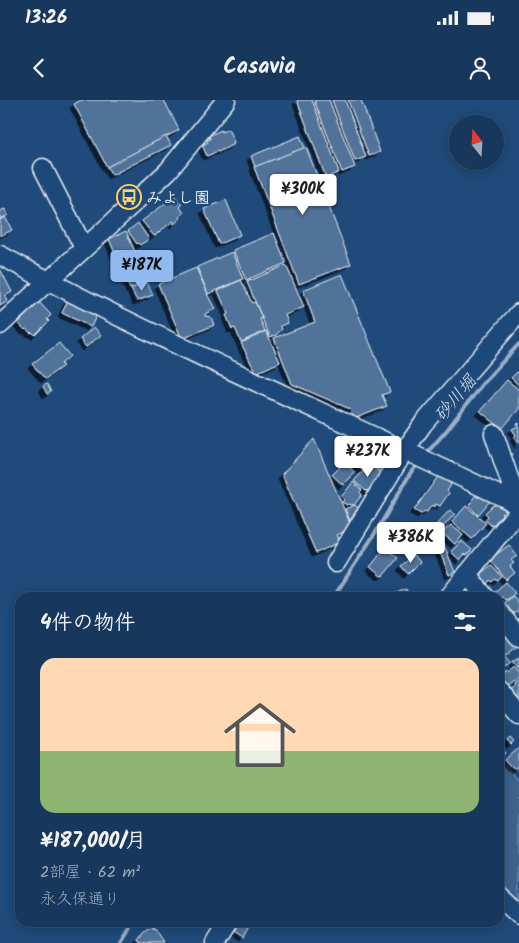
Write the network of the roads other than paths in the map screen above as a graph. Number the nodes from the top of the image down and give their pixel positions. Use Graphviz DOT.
graph roads {
  1 [pos="222,102"];
  2 [pos="43,168"];
  3 [pos="84,248"];
  4 [pos="0,255"];
  5 [pos="48,281"];
  6 [pos="519,313"];
  7 [pos="0,325"];
  8 [pos="494,434"];
  9 [pos="408,451"];
  10 [pos="518,510"];
  11 [pos="336,563"];
  12 [pos="466,574"];
  13 [pos="452,592"];
  14 [pos="481,592"];
  15 [pos="504,618"];
  16 [pos="519,636"];
  17 [pos="504,697"];
  18 [pos="519,715"];
  19 [pos="504,902"];
  20 [pos="519,915"];
  21 [pos="225,927"];
  22 [pos="215,943"];
  1 -- 3 [label="street"];
  2 -- 3 [label="street"];
  3 -- 5 [label="street"];
  4 -- 5 [label="street"];
  5 -- 7 [label="street"];
  5 -- 9 [label="street"];
  6 -- 9 [label="street"];
  8 -- 10 [label="street"];
  9 -- 10 [label="street"];
  9 -- 11 [label="street"];
  10 -- 12 [label="street"];
  12 -- 13 [label="street"];
  12 -- 14 [label="street"];
  15 -- 16 [label="street"];
  17 -- 18 [label="street"];
  19 -- 20 [label="street"];
  21 -- 22 [label="street"];
}
